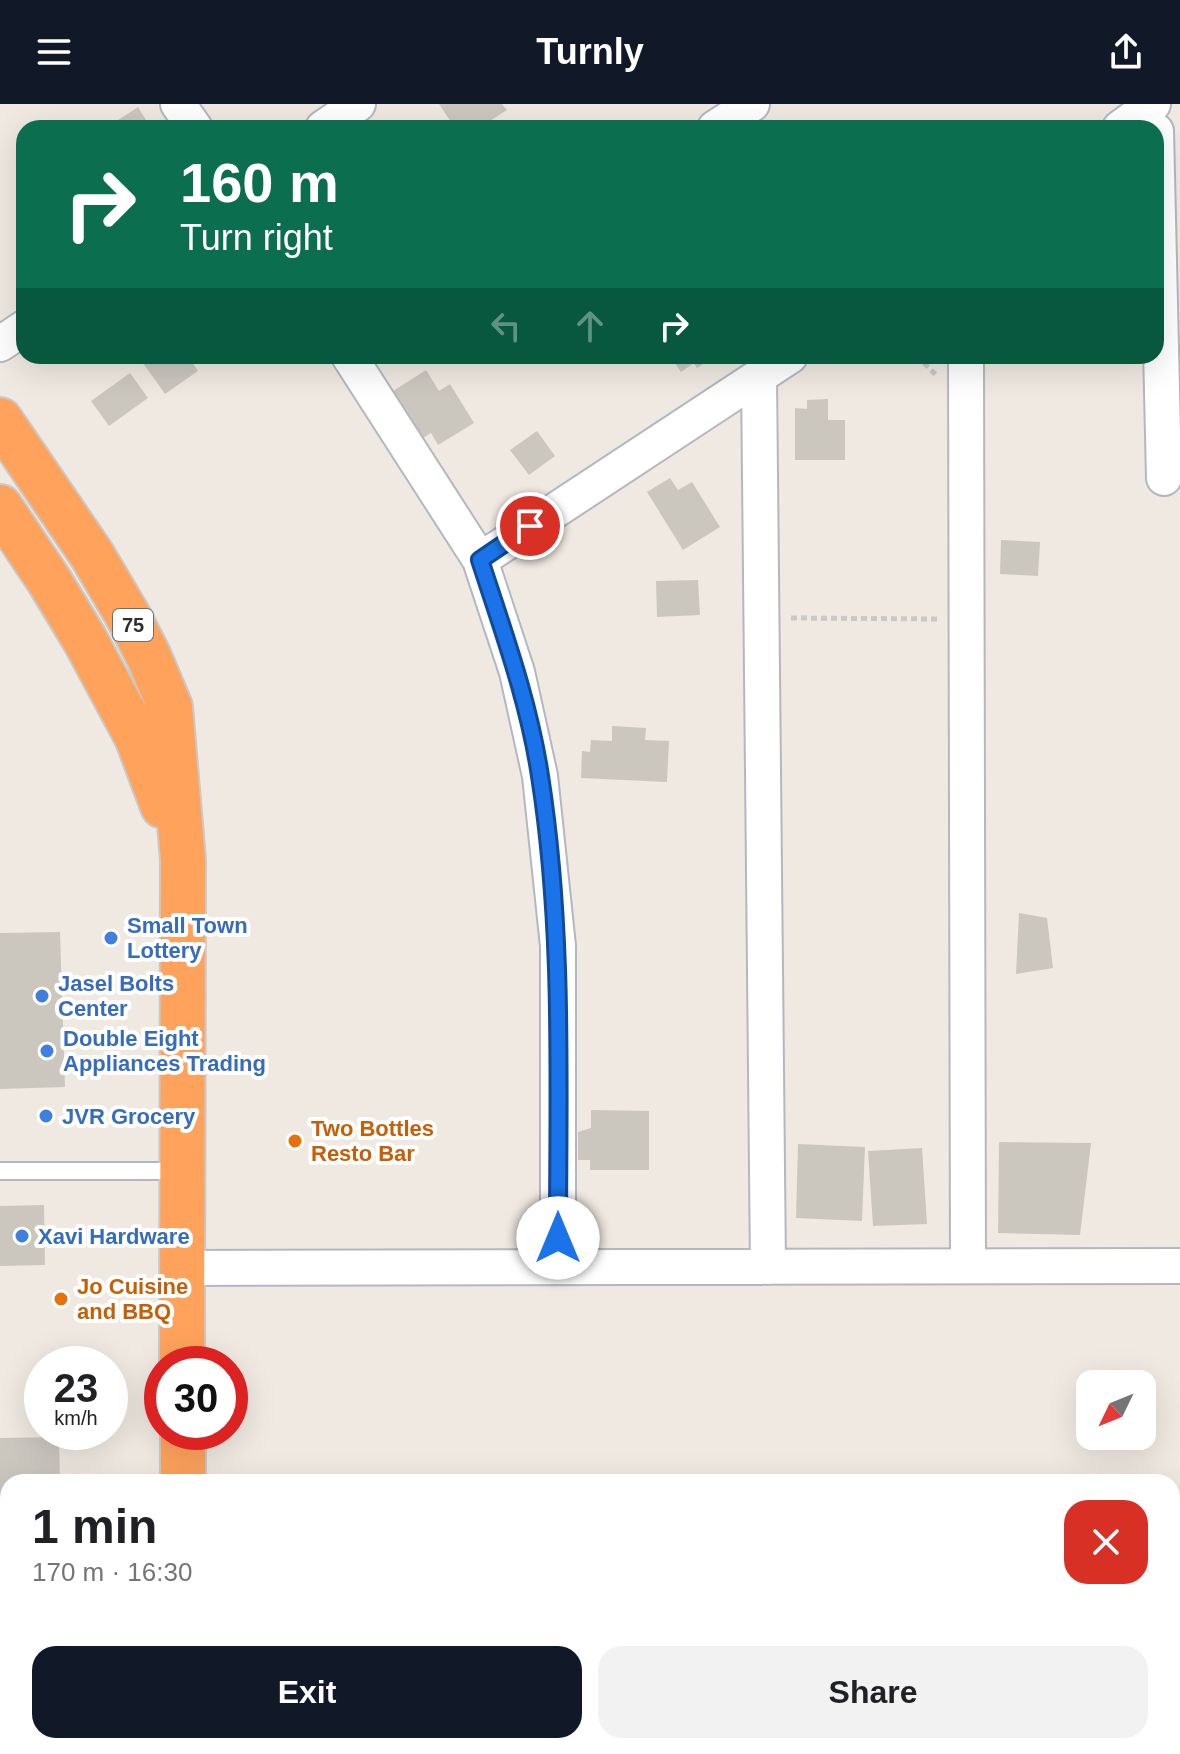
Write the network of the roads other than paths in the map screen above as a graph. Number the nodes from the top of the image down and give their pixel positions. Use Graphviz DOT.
graph roads {
  1 [pos="358,104"];
  2 [pos="752,104"];
  3 [pos="1156,104"];
  4 [pos="1180,112"];
  5 [pos="335,120"];
  6 [pos="727,120"];
  7 [pos="1132,120"];
  8 [pos="360,364"];
  9 [pos="778,364"];
  10 [pos="966,364"];
  11 [pos="1161,364"];
  12 [pos="759,376"];
  13 [pos="0,420"];
  14 [pos="1164,478"];
  15 [pos="0,507"];
  16 [pos="480,560"];
  17 [pos="183,860"];
  18 [pos="0,1171"];
  19 [pos="181,1171"];
  20 [pos="968,1266"];
  21 [pos="1180,1266"];
  22 [pos="558,1267"];
  23 [pos="768,1267"];
  24 [pos="182,1268"];
  25 [pos="182,1346"];
  26 [pos="183,1450"];
  27 [pos="183,1474"];
  1 -- 5 [label="street"];
  2 -- 6 [label="street"];
  3 -- 4 [label="street"];
  3 -- 7 [label="street"];
  8 -- 16 [label="street"];
  9 -- 12 [label="street"];
  10 -- 20 [label="street"];
  11 -- 14 [label="street"];
  12 -- 16 [label="street"];
  12 -- 23 [label="street"];
  13 -- 17 [label="highway, 75"];
  15 -- 17 [label="highway, 75"];
  16 -- 22 [label="street"];
  17 -- 19 [label="highway, 75"];
  18 -- 19 [label="lane"];
  19 -- 24 [label="highway, 75"];
  20 -- 21 [label="street"];
  20 -- 23 [label="street"];
  22 -- 23 [label="street"];
  22 -- 24 [label="street"];
  24 -- 25 [label="highway, 75"];
  26 -- 27 [label="highway"];
}
